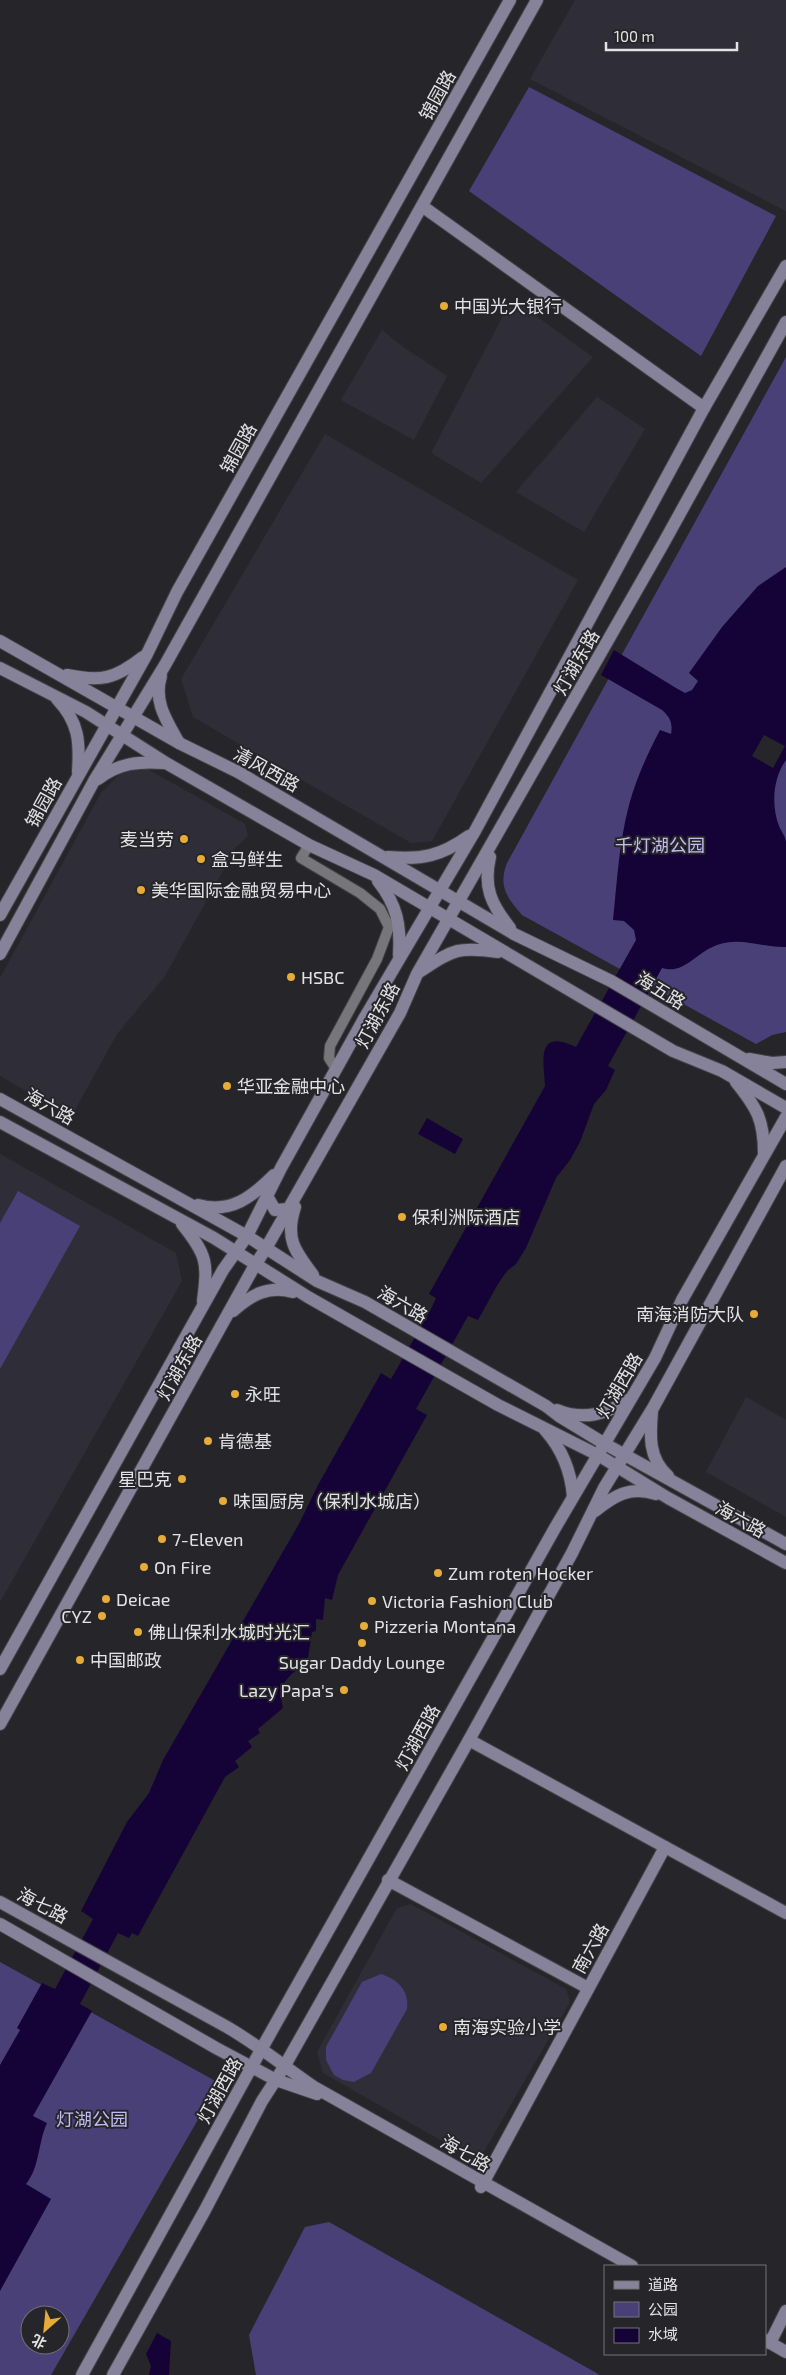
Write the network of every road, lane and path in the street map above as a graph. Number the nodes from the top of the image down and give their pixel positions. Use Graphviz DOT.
graph roads {
  1 [pos="510,0"];
  2 [pos="537,0"];
  3 [pos="422,206"];
  4 [pos="786,266"];
  5 [pos="786,322"];
  6 [pos="704,408"];
  7 [pos="0,641"];
  8 [pos="147,654"];
  9 [pos="165,664"];
  10 [pos="0,668"];
  11 [pos="58,674"];
  12 [pos="51,694"];
  13 [pos="116,707"];
  14 [pos="132,716"];
  15 [pos="106,724"];
  16 [pos="122,734"];
  17 [pos="180,743"];
  18 [pos="166,763"];
  19 [pos="78,775"];
  20 [pos="94,781"];
  21 [pos="475,831"];
  22 [pos="494,842"];
  23 [pos="309,845"];
  24 [pos="384,857"];
  25 [pos="374,875"];
  26 [pos="440,889"];
  27 [pos="460,902"];
  28 [pos="429,907"];
  29 [pos="0,914"];
  30 [pos="449,920"];
  31 [pos="514,934"];
  32 [pos="505,953"];
  33 [pos="0,954"];
  34 [pos="398,962"];
  35 [pos="417,974"];
  36 [pos="740,1057"];
  37 [pos="786,1062"];
  38 [pos="336,1069"];
  39 [pos="731,1076"];
  40 [pos="786,1084"];
  41 [pos="0,1099"];
  42 [pos="786,1108"];
  43 [pos="786,1117"];
  44 [pos="0,1122"];
  45 [pos="764,1155"];
  46 [pos="786,1166"];
  47 [pos="282,1168"];
  48 [pos="304,1181"];
  49 [pos="267,1196"];
  50 [pos="185,1201"];
  51 [pos="288,1209"];
  52 [pos="177,1218"];
  53 [pos="247,1236"];
  54 [pos="265,1250"];
  55 [pos="235,1252"];
  56 [pos="254,1265"];
  57 [pos="317,1281"];
  58 [pos="308,1297"];
  59 [pos="202,1307"];
  60 [pos="225,1318"];
  61 [pos="632,1397"];
  62 [pos="546,1406"];
  63 [pos="653,1408"];
  64 [pos="538,1423"];
  65 [pos="606,1444"];
  66 [pos="624,1454"];
  67 [pos="598,1455"];
  68 [pos="617,1466"];
  69 [pos="677,1484"];
  70 [pos="573,1497"];
  71 [pos="668,1498"];
  72 [pos="595,1510"];
  73 [pos="786,1544"];
  74 [pos="786,1563"];
  75 [pos="0,1668"];
  76 [pos="0,1724"];
  77 [pos="469,1740"];
  78 [pos="665,1847"];
  79 [pos="388,1880"];
  80 [pos="0,1902"];
  81 [pos="786,1913"];
  82 [pos="0,1924"];
  83 [pos="588,1988"];
  84 [pos="262,2048"];
  85 [pos="252,2067"];
  86 [pos="284,2067"];
  87 [pos="276,2080"];
  88 [pos="482,2185"];
  89 [pos="621,2265"];
  90 [pos="630,2265"];
  91 [pos="786,2311"];
  92 [pos="766,2343"];
  93 [pos="786,2352"];
  94 [pos="786,2358"];
  95 [pos="82,2375"];
  96 [pos="113,2375"];
  1 -- 8 [label="main road, 锦园路"];
  2 -- 3 [label="main road"];
  3 -- 6 [label="main road"];
  3 -- 9 [label="main road"];
  4 -- 6 [label="main road, 灯湖东路"];
  5 -- 22 [label="main road, 灯湖东路"];
  6 -- 21 [label="main road, 灯湖东路"];
  7 -- 11 [label="main road, 清风西路"];
  8 -- 11 [label="main road"];
  8 -- 13 [label="main road, 锦园路"];
  9 -- 14 [label="main road, 锦园路"];
  9 -- 17 [label="main road"];
  10 -- 12 [label="main road"];
  11 -- 13 [label="main road, 清风西路"];
  12 -- 15 [label="main road"];
  12 -- 19 [label="main road"];
  13 -- 14 [label="main road, 清风西路"];
  13 -- 15 [label="main road, 锦园路"];
  14 -- 16 [label="main road, 锦园路"];
  14 -- 17 [label="main road, 清风西路"];
  15 -- 16 [label="main road"];
  15 -- 19 [label="main road, 锦园路"];
  16 -- 18 [label="main road"];
  16 -- 20 [label="main road, 锦园路"];
  17 -- 24 [label="main road, 清风西路"];
  18 -- 20 [label="main road"];
  18 -- 23 [label="main road"];
  19 -- 29 [label="main road, 锦园路"];
  20 -- 33 [label="main road, 锦园路"];
  21 -- 24 [label="main road"];
  21 -- 26 [label="main road, 灯湖东路"];
  22 -- 27 [label="main road, 灯湖东路"];
  22 -- 31 [label="main road"];
  23 -- 25 [label="main road"];
  23 -- 38 [label="street"];
  24 -- 26 [label="main road, 清风西路"];
  25 -- 28 [label="main road"];
  25 -- 34 [label="main road"];
  26 -- 27 [label="main road, 清风西路"];
  26 -- 28 [label="main road, 灯湖东路"];
  27 -- 30 [label="main road, 灯湖东路"];
  27 -- 31 [label="main road, 清风西路"];
  28 -- 30 [label="main road"];
  28 -- 34 [label="main road, 灯湖东路"];
  30 -- 32 [label="main road"];
  30 -- 35 [label="main road, 灯湖东路"];
  31 -- 36 [label="main road, 海五路"];
  32 -- 35 [label="main road"];
  32 -- 39 [label="main road"];
  34 -- 38 [label="main road, 灯湖东路"];
  35 -- 48 [label="main road, 灯湖东路"];
  36 -- 37 [label="main road"];
  36 -- 40 [label="main road, 海五路"];
  38 -- 47 [label="main road, 灯湖东路"];
  39 -- 42 [label="main road"];
  39 -- 45 [label="main road"];
  41 -- 50 [label="main road, 海六路"];
  43 -- 45 [label="main road, 灯湖西路"];
  44 -- 52 [label="main road, 海六路"];
  45 -- 61 [label="main road, 灯湖西路"];
  46 -- 63 [label="main road"];
  47 -- 49 [label="main road, 灯湖东路"];
  47 -- 50 [label="main road"];
  48 -- 51 [label="main road, 灯湖东路"];
  48 -- 57 [label="main road"];
  49 -- 51 [label="main road"];
  49 -- 53 [label="main road, 灯湖东路"];
  50 -- 53 [label="main road, 海六路"];
  51 -- 54 [label="main road, 灯湖东路"];
  52 -- 55 [label="main road, 海六路"];
  52 -- 59 [label="main road"];
  53 -- 54 [label="main road, 海六路"];
  53 -- 55 [label="main road, 灯湖东路"];
  54 -- 56 [label="main road, 灯湖东路"];
  54 -- 57 [label="main road, 海六路"];
  55 -- 56 [label="main road, 海六路"];
  55 -- 59 [label="main road, 灯湖东路"];
  56 -- 58 [label="main road, 海六路"];
  56 -- 60 [label="main road, 灯湖东路"];
  57 -- 62 [label="main road, 海六路"];
  58 -- 60 [label="main road"];
  58 -- 64 [label="main road, 海六路"];
  59 -- 75 [label="main road, 灯湖东路"];
  60 -- 76 [label="main road, 灯湖东路"];
  61 -- 62 [label="main road"];
  61 -- 65 [label="main road, 灯湖西路"];
  62 -- 65 [label="main road, 海六路"];
  63 -- 66 [label="main road"];
  63 -- 69 [label="main road"];
  64 -- 67 [label="main road, 海六路"];
  64 -- 70 [label="main road"];
  65 -- 66 [label="main road, 海六路"];
  65 -- 67 [label="main road, 灯湖西路"];
  66 -- 68 [label="main road"];
  66 -- 69 [label="main road, 海六路"];
  67 -- 68 [label="main road, 海六路"];
  67 -- 70 [label="main road, 灯湖西路"];
  68 -- 71 [label="main road, 海六路"];
  68 -- 72 [label="main road"];
  69 -- 73 [label="main road, 海六路"];
  70 -- 84 [label="main road, 灯湖西路"];
  71 -- 72 [label="main road"];
  71 -- 74 [label="main road, 海六路"];
  72 -- 77 [label="main road"];
  77 -- 78 [label="main road"];
  77 -- 79 [label="main road"];
  78 -- 81 [label="main road"];
  78 -- 83 [label="main road, 南六路"];
  79 -- 83 [label="main road"];
  79 -- 86 [label="main road"];
  80 -- 84 [label="main road, 海七路"];
  82 -- 85 [label="main road, 海七路"];
  83 -- 88 [label="main road, 南六路"];
  84 -- 85 [label="main road, 灯湖西路"];
  84 -- 86 [label="main road, 海七路"];
  85 -- 87 [label="main road, 海七路"];
  85 -- 95 [label="main road, 灯湖西路"];
  86 -- 87 [label="main road"];
  86 -- 88 [label="main road, 海七路"];
  87 -- 88 [label="main road, 海七路"];
  87 -- 96 [label="main road"];
  88 -- 89 [label="main road, 海七路"];
  88 -- 90 [label="main road, 海七路"];
  91 -- 92 [label="main road"];
  92 -- 93 [label="main road"];
  92 -- 94 [label="main road"];
}
